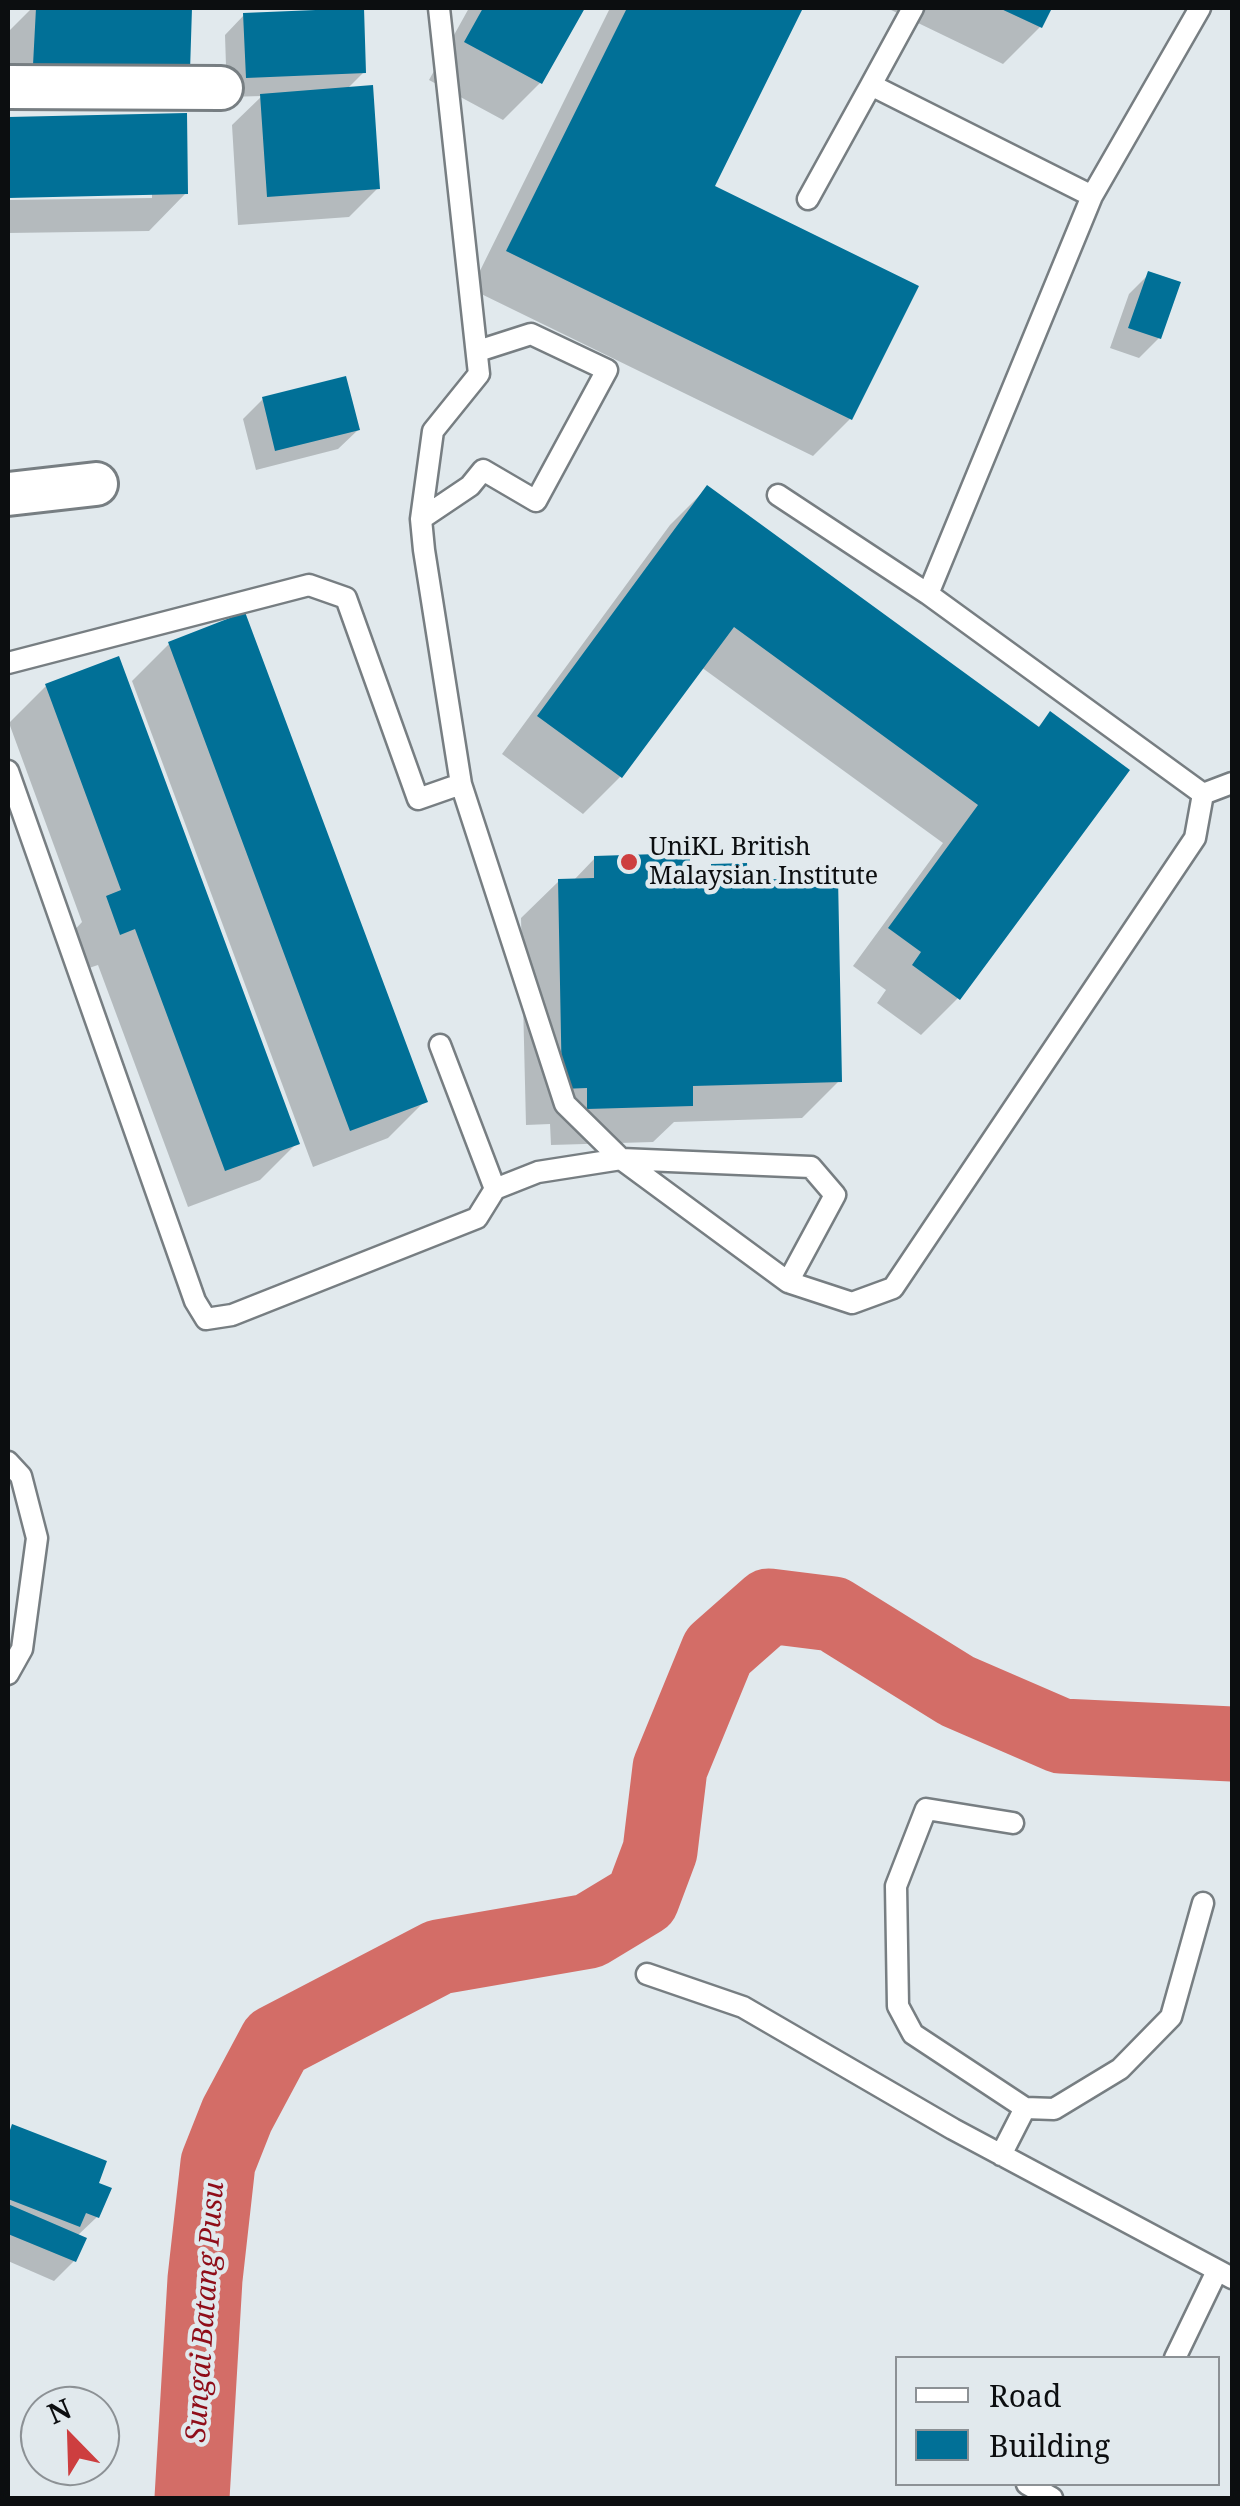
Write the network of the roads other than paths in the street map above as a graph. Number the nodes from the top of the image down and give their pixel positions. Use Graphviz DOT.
graph roads {
  1 [pos="439,8"];
  2 [pos="913,8"];
  3 [pos="1200,8"];
  4 [pos="871,85"];
  5 [pos="8,87"];
  6 [pos="221,88"];
  7 [pos="1092,196"];
  8 [pos="808,199"];
  9 [pos="478,352"];
  10 [pos="96,484"];
  11 [pos="8,494"];
  12 [pos="778,495"];
  13 [pos="421,519"];
  14 [pos="928,594"];
  15 [pos="8,663"];
  16 [pos="8,771"];
  17 [pos="1232,783"];
  18 [pos="460,784"];
  19 [pos="1203,794"];
  20 [pos="440,1045"];
  21 [pos="621,1160"];
  22 [pos="495,1189"];
  23 [pos="788,1282"];
  24 [pos="8,1462"];
  25 [pos="8,1674"];
  26 [pos="1013,1824"];
  27 [pos="1202,1903"];
  28 [pos="647,1974"];
  29 [pos="1025,2108"];
  30 [pos="1001,2155"];
  31 [pos="1225,2274"];
  32 [pos="1177,2356"];
  1 -- 9 [label="lane"];
  2 -- 4 [label="lane"];
  3 -- 7 [label="lane"];
  4 -- 7 [label="lane"];
  4 -- 8 [label="lane"];
  5 -- 6 [label="street"];
  7 -- 14 [label="lane"];
  9 -- 13 [label="lane"];
  9 -- 13 [label="lane"];
  10 -- 11 [label="street"];
  12 -- 14 [label="lane"];
  13 -- 18 [label="lane"];
  14 -- 19 [label="lane"];
  15 -- 18 [label="lane"];
  16 -- 22 [label="lane"];
  17 -- 19 [label="lane"];
  18 -- 21 [label="lane"];
  19 -- 23 [label="lane"];
  20 -- 22 [label="lane"];
  21 -- 22 [label="lane"];
  21 -- 23 [label="lane"];
  21 -- 23 [label="lane"];
  24 -- 25 [label="lane"];
  26 -- 29 [label="lane"];
  27 -- 29 [label="lane"];
  28 -- 30 [label="lane"];
  29 -- 30 [label="lane"];
  30 -- 31 [label="lane"];
  31 -- 32 [label="lane"];
}
